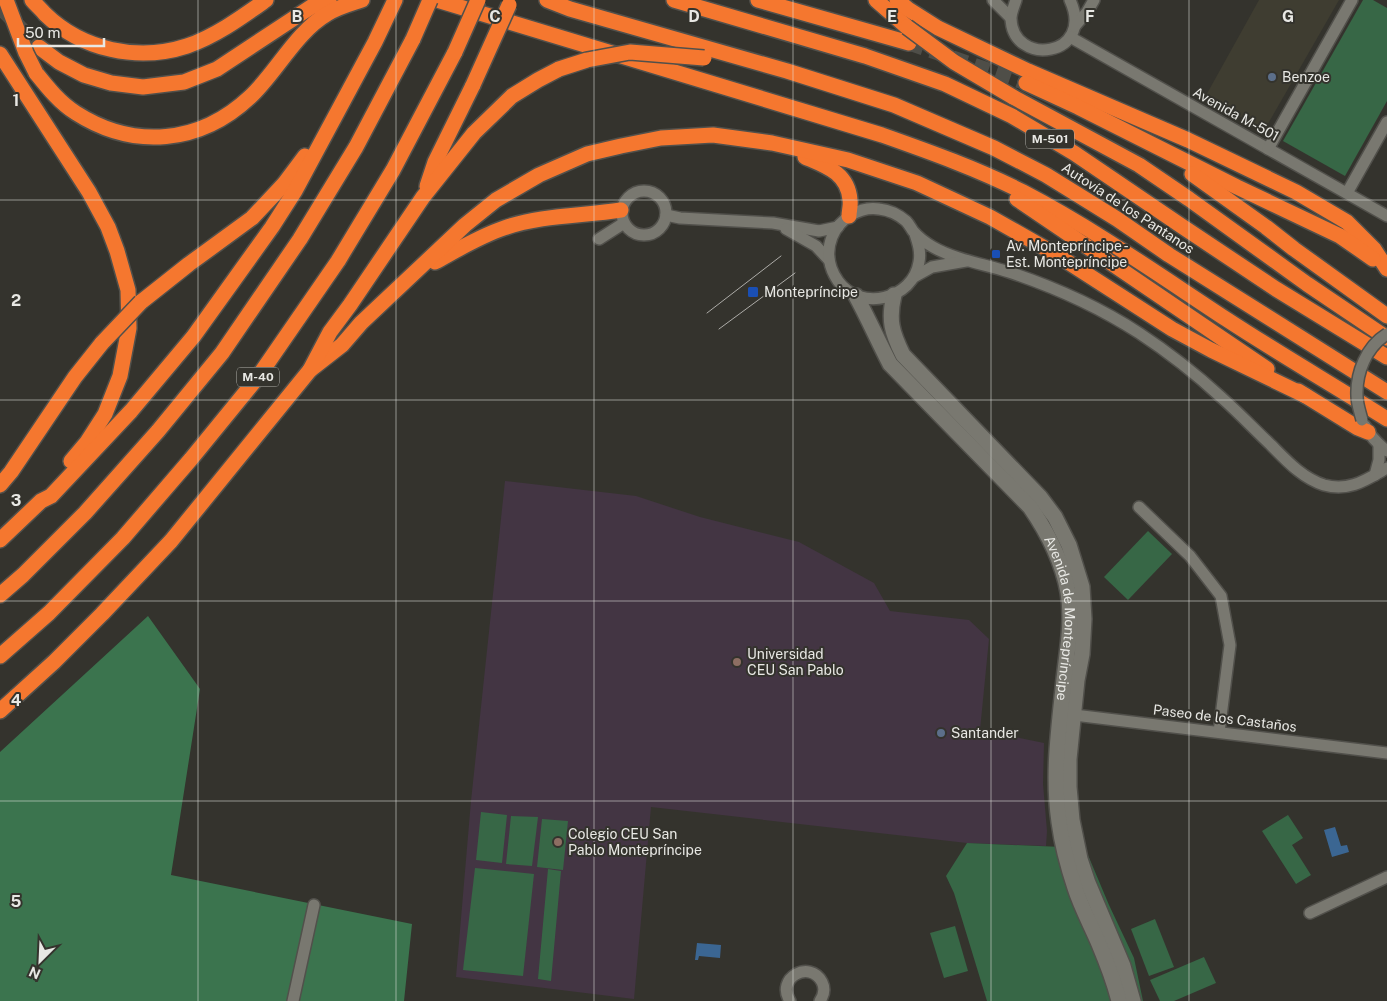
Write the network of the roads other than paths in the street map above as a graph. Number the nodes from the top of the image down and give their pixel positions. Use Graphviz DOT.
graph roads {
  1 [pos="6,0"];
  2 [pos="32,0"];
  3 [pos="266,0"];
  4 [pos="329,0"];
  5 [pos="362,0"];
  6 [pos="395,0"];
  7 [pos="422,0"];
  8 [pos="430,0"];
  9 [pos="437,0"];
  10 [pos="478,0"];
  11 [pos="511,0"];
  12 [pos="540,0"];
  13 [pos="547,0"];
  14 [pos="674,0"];
  15 [pos="758,0"];
  16 [pos="876,0"];
  17 [pos="897,0"];
  18 [pos="993,0"];
  19 [pos="1016,0"];
  20 [pos="1070,0"];
  21 [pos="1094,0"];
  22 [pos="1352,0"];
  23 [pos="458,7"];
  24 [pos="570,9"];
  25 [pos="1010,17"];
  26 [pos="1075,26"];
  27 [pos="1070,37"];
  28 [pos="910,43"];
  29 [pos="39,47"];
  30 [pos="0,54"];
  31 [pos="787,71"];
  32 [pos="1026,83"];
  33 [pos="1387,122"];
  34 [pos="329,126"];
  35 [pos="1122,128"];
  36 [pos="772,143"];
  37 [pos="1268,149"];
  38 [pos="994,178"];
  39 [pos="1347,193"];
  40 [pos="424,197"];
  41 [pos="666,215"];
  42 [pos="849,216"];
  43 [pos="1387,216"];
  44 [pos="623,217"];
  45 [pos="773,223"];
  46 [pos="838,227"];
  47 [pos="915,234"];
  48 [pos="599,239"];
  49 [pos="829,260"];
  50 [pos="970,261"];
  51 [pos="1387,270"];
  52 [pos="418,271"];
  53 [pos="914,277"];
  54 [pos="894,295"];
  55 [pos="856,296"];
  56 [pos="1387,316"];
  57 [pos="1387,334"];
  58 [pos="1387,338"];
  59 [pos="1387,357"];
  60 [pos="310,370"];
  61 [pos="1387,392"];
  62 [pos="1306,396"];
  63 [pos="1387,418"];
  64 [pos="1365,426"];
  65 [pos="1383,448"];
  66 [pos="1387,468"];
  67 [pos="1375,475"];
  68 [pos="0,485"];
  69 [pos="41,501"];
  70 [pos="1139,507"];
  71 [pos="0,540"];
  72 [pos="0,595"];
  73 [pos="0,656"];
  74 [pos="0,710"];
  75 [pos="1067,714"];
  76 [pos="1219,732"];
  77 [pos="1387,753"];
  78 [pos="1387,877"];
  79 [pos="314,905"];
  80 [pos="1310,913"];
  81 [pos="293,1001"];
  82 [pos="790,1001"];
  83 [pos="820,1001"];
  84 [pos="1119,1001"];
  85 [pos="1133,1001"];
  1 -- 5 [label="highway, bridge"];
  2 -- 3 [label="highway"];
  4 -- 29 [label="highway"];
  6 -- 34 [label="highway"];
  7 -- 23 [label="highway"];
  8 -- 72 [label="highway, bridge"];
  9 -- 23 [label="highway"];
  10 -- 73 [label="highway, M-40, bridge"];
  11 -- 40 [label="highway, bridge"];
  12 -- 24 [label="highway"];
  13 -- 24 [label="highway, Autovía de los Pantanos / M-501"];
  14 -- 59 [label="highway, Autovía de los Pantanos / M-501"];
  15 -- 28 [label="highway"];
  16 -- 58 [label="highway, bridge"];
  17 -- 51 [label="highway"];
  18 -- 25 [label="street"];
  19 -- 25 [label="street"];
  20 -- 26 [label="street"];
  21 -- 26 [label="street"];
  22 -- 37 [label="street"];
  23 -- 38 [label="highway"];
  24 -- 31 [label="highway, Autovía de los Pantanos / M-501"];
  25 -- 27 [label="street"];
  26 -- 27 [label="street"];
  27 -- 37 [label="street, Avenida M-501"];
  30 -- 69 [label="highway"];
  31 -- 40 [label="highway, bridge"];
  31 -- 61 [label="highway, Autovía de los Pantanos / M-501"];
  32 -- 35 [label="highway"];
  33 -- 39 [label="street"];
  34 -- 68 [label="highway, bridge"];
  34 -- 69 [label="highway"];
  35 -- 51 [label="highway"];
  35 -- 56 [label="highway"];
  36 -- 42 [label="highway"];
  36 -- 52 [label="highway"];
  36 -- 62 [label="highway"];
  37 -- 39 [label="street, Avenida M-501"];
  38 -- 62 [label="highway"];
  38 -- 63 [label="highway"];
  39 -- 43 [label="street, Avenida M-501"];
  40 -- 60 [label="highway"];
  41 -- 44 [label="street"];
  41 -- 44 [label="street"];
  41 -- 45 [label="street"];
  42 -- 46 [label="street"];
  42 -- 47 [label="street"];
  44 -- 48 [label="street"];
  44 -- 52 [label="highway"];
  45 -- 46 [label="street"];
  45 -- 49 [label="street"];
  46 -- 49 [label="street"];
  47 -- 50 [label="street"];
  47 -- 53 [label="street"];
  49 -- 55 [label="street"];
  50 -- 53 [label="street"];
  50 -- 67 [label="street"];
  52 -- 60 [label="highway"];
  53 -- 54 [label="street"];
  54 -- 55 [label="street"];
  54 -- 75 [label="street, Avenida de Montepríncipe"];
  55 -- 75 [label="street, Avenida de Montepríncipe"];
  57 -- 64 [label="street, bridge"];
  60 -- 74 [label="highway"];
  62 -- 64 [label="highway"];
  64 -- 65 [label="street"];
  65 -- 67 [label="street"];
  66 -- 67 [label="street"];
  69 -- 71 [label="highway"];
  70 -- 76 [label="street"];
  75 -- 76 [label="street, Paseo de los Castaños"];
  75 -- 84 [label="street, Avenida de Montepríncipe"];
  75 -- 85 [label="street, Avenida de Montepríncipe"];
  76 -- 77 [label="street, Paseo de los Castaños"];
  78 -- 80 [label="street"];
  79 -- 81 [label="street"];
  82 -- 83 [label="street"];
}
